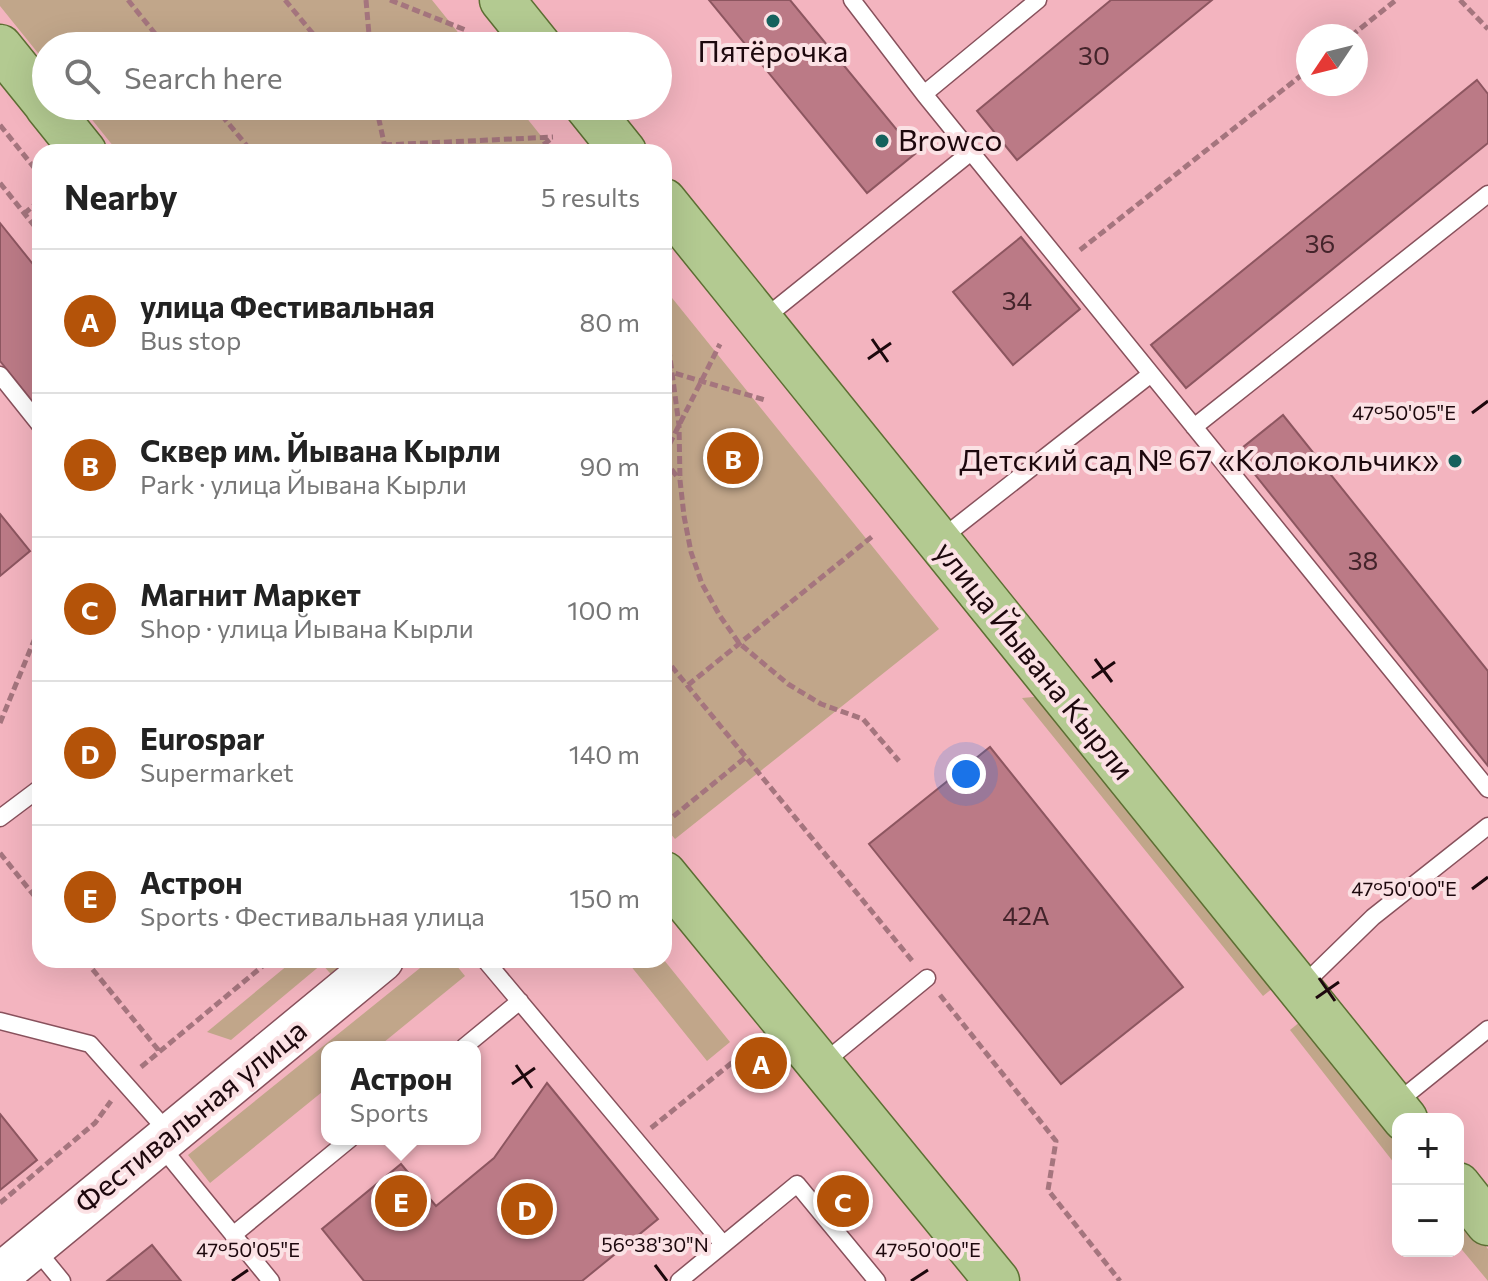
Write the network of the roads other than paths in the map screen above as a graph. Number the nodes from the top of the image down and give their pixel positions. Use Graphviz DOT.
graph roads {
  1 [pos="502,0"];
  2 [pos="852,0"];
  3 [pos="1038,0"];
  4 [pos="528,32"];
  5 [pos="0,47"];
  6 [pos="32,86"];
  7 [pos="924,94"];
  8 [pos="59,120"];
  9 [pos="598,120"];
  10 [pos="78,144"];
  11 [pos="618,144"];
  12 [pos="971,152"];
  13 [pos="1488,194"];
  14 [pos="672,211"];
  15 [pos="760,321"];
  16 [pos="1151,374"];
  17 [pos="0,375"];
  18 [pos="32,415"];
  19 [pos="1194,427"];
  20 [pos="938,541"];
  21 [pos="1488,789"];
  22 [pos="32,794"];
  23 [pos="0,818"];
  24 [pos="1488,826"];
  25 [pos="672,884"];
  26 [pos="372,968"];
  27 [pos="492,968"];
  28 [pos="927,978"];
  29 [pos="1299,989"];
  30 [pos="520,1001"];
  31 [pos="0,1021"];
  32 [pos="1488,1029"];
  33 [pos="471,1041"];
  34 [pos="820,1065"];
  35 [pos="1400,1112"];
  36 [pos="164,1139"];
  37 [pos="343,1145"];
  38 [pos="1464,1193"];
  39 [pos="1488,1223"];
  40 [pos="233,1235"];
  41 [pos="723,1244"];
  42 [pos="34,1247"];
  43 [pos="0,1275"];
  44 [pos="62,1281"];
  45 [pos="271,1281"];
  46 [pos="679,1281"];
  47 [pos="877,1281"];
  48 [pos="997,1281"];
  1 -- 4 [label="main road"];
  2 -- 7 [label="lane"];
  3 -- 7 [label="lane"];
  5 -- 6 [label="main road"];
  7 -- 12 [label="lane"];
  8 -- 10 [label="main road"];
  9 -- 11 [label="main road"];
  12 -- 15 [label="lane"];
  12 -- 16 [label="lane"];
  13 -- 19 [label="lane"];
  14 -- 15 [label="main road, улица Йывана Кырли"];
  15 -- 20 [label="main road, улица Йывана Кырли"];
  16 -- 19 [label="lane"];
  16 -- 20 [label="lane"];
  17 -- 18 [label="lane"];
  19 -- 21 [label="lane"];
  20 -- 29 [label="main road, улица Йывана Кырли"];
  22 -- 23 [label="lane"];
  24 -- 29 [label="lane"];
  25 -- 34 [label="main road"];
  26 -- 36 [label="street, Фестивальная улица"];
  27 -- 30 [label="lane"];
  28 -- 34 [label="lane"];
  29 -- 35 [label="main road, улица Йывана Кырли"];
  30 -- 33 [label="lane"];
  30 -- 41 [label="lane"];
  31 -- 36 [label="lane"];
  32 -- 35 [label="lane"];
  34 -- 48 [label="main road"];
  36 -- 40 [label="lane"];
  36 -- 42 [label="street, Фестивальная улица"];
  37 -- 40 [label="lane"];
  38 -- 39 [label="main road"];
  40 -- 45 [label="lane"];
  41 -- 46 [label="lane"];
  41 -- 47 [label="lane"];
  42 -- 43 [label="street, Фестивальная улица"];
  42 -- 44 [label="lane"];
}
